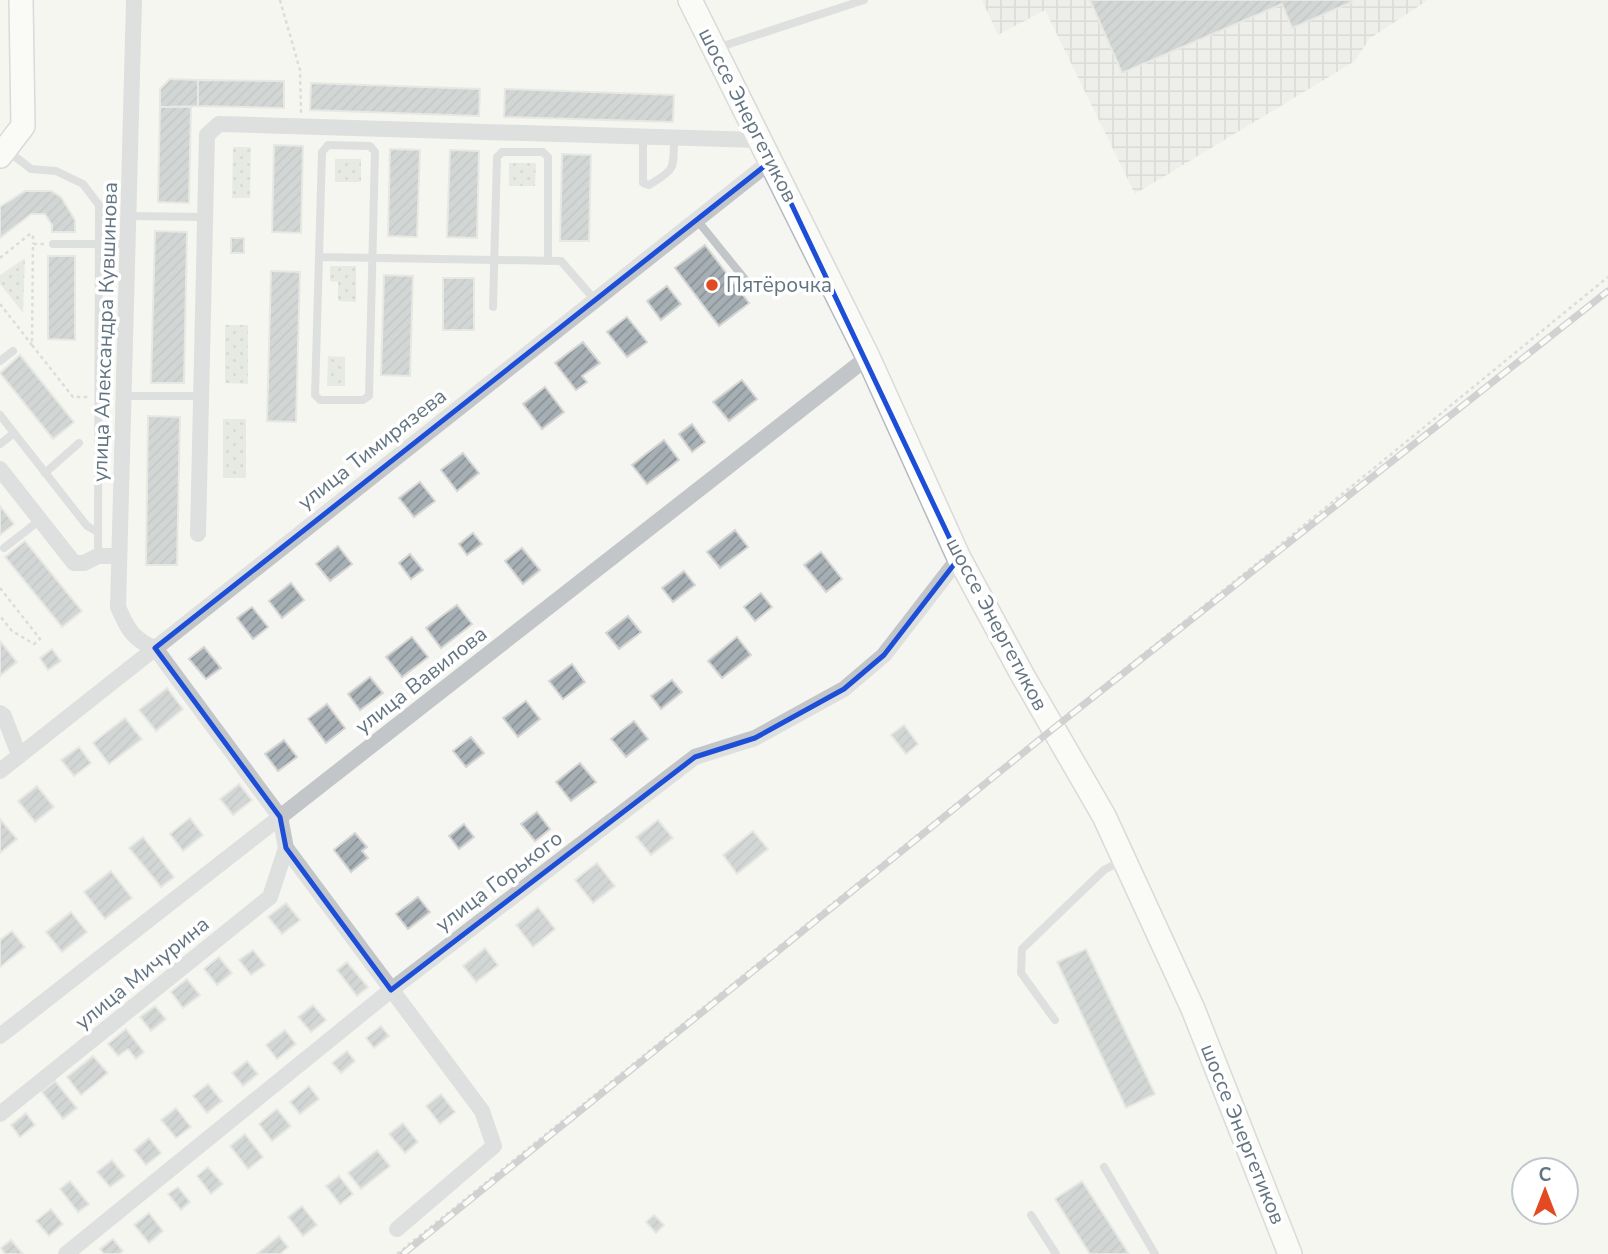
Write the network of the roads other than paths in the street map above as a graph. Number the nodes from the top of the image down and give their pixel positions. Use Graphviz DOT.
graph roads {
  1 [pos="22,0"];
  2 [pos="134,0"];
  3 [pos="690,0"];
  4 [pos="864,0"];
  5 [pos="714,49"];
  6 [pos="643,137"];
  7 [pos="674,138"];
  8 [pos="758,140"];
  9 [pos="3,152"];
  10 [pos="771,161"];
  11 [pos="130,216"];
  12 [pos="205,217"];
  13 [pos="697,220"];
  14 [pos="52,244"];
  15 [pos="100,244"];
  16 [pos="129,244"];
  17 [pos="319,257"];
  18 [pos="372,258"];
  19 [pos="495,260"];
  20 [pos="548,261"];
  21 [pos="752,288"];
  22 [pos="595,300"];
  23 [pos="494,307"];
  24 [pos="13,351"];
  25 [pos="868,357"];
  26 [pos="0,361"];
  27 [pos="124,396"];
  28 [pos="201,396"];
  29 [pos="0,415"];
  30 [pos="14,433"];
  31 [pos="79,443"];
  32 [pos="0,444"];
  33 [pos="0,468"];
  34 [pos="46,473"];
  35 [pos="40,520"];
  36 [pos="98,533"];
  37 [pos="198,534"];
  38 [pos="4,548"];
  39 [pos="98,556"];
  40 [pos="119,556"];
  41 [pos="959,558"];
  42 [pos="155,648"];
  43 [pos="0,713"];
  44 [pos="19,755"];
  45 [pos="0,771"];
  46 [pos="280,817"];
  47 [pos="286,848"];
  48 [pos="1124,860"];
  49 [pos="391,990"];
  50 [pos="1055,1020"];
  51 [pos="0,1036"];
  52 [pos="0,1114"];
  53 [pos="1104,1167"];
  54 [pos="1031,1215"];
  55 [pos="397,1229"];
  56 [pos="66,1254"];
  57 [pos="1056,1254"];
  58 [pos="1155,1254"];
  59 [pos="1290,1254"];
  1 -- 9 [label="main road"];
  2 -- 11 [label="street, улица Александра Кувшинова"];
  3 -- 5 [label="main road, шоссе Энергетиков"];
  4 -- 5 [label="lane"];
  5 -- 8 [label="main road, шоссе Энергетиков"];
  6 -- 7 [label="street"];
  6 -- 7 [label="lane"];
  6 -- 12 [label="street"];
  7 -- 8 [label="street"];
  8 -- 10 [label="main road, шоссе Энергетиков"];
  9 -- 15 [label="lane"];
  10 -- 13 [label="street, улица Тимирязева"];
  10 -- 25 [label="main road, шоссе Энергетиков"];
  11 -- 12 [label="lane"];
  11 -- 16 [label="street, улица Александра Кувшинова"];
  12 -- 28 [label="street"];
  13 -- 21 [label="lane"];
  13 -- 22 [label="street, улица Тимирязева"];
  14 -- 15 [label="lane"];
  15 -- 16 [label="lane"];
  15 -- 36 [label="lane"];
  16 -- 27 [label="street, улица Александра Кувшинова"];
  17 -- 18 [label="lane"];
  17 -- 18 [label="lane"];
  17 -- 18 [label="lane"];
  18 -- 19 [label="lane"];
  19 -- 20 [label="lane"];
  19 -- 20 [label="lane"];
  19 -- 23 [label="lane"];
  20 -- 22 [label="lane"];
  22 -- 42 [label="street, улица Тимирязева"];
  24 -- 26 [label="lane"];
  25 -- 41 [label="main road, шоссе Энергетиков"];
  25 -- 46 [label="street, улица Вавилова"];
  27 -- 28 [label="lane"];
  27 -- 40 [label="street, улица Александра Кувшинова"];
  28 -- 37 [label="street"];
  29 -- 30 [label="lane"];
  30 -- 32 [label="lane"];
  30 -- 34 [label="lane"];
  31 -- 34 [label="lane"];
  33 -- 35 [label="street"];
  34 -- 36 [label="lane"];
  35 -- 38 [label="lane"];
  35 -- 39 [label="street"];
  36 -- 39 [label="lane"];
  39 -- 40 [label="street"];
  40 -- 42 [label="street, улица Александра Кувшинова"];
  41 -- 48 [label="main road, шоссе Энергетиков"];
  41 -- 49 [label="street, улица Горького"];
  42 -- 44 [label="street, улица Тимирязева"];
  42 -- 46 [label="street, улица Александра Кувшинова"];
  43 -- 44 [label="street"];
  44 -- 45 [label="street, улица Тимирязева"];
  46 -- 47 [label="street"];
  46 -- 51 [label="street, улица Вавилова"];
  47 -- 49 [label="street"];
  47 -- 52 [label="street, улица Мичурина"];
  48 -- 50 [label="lane"];
  48 -- 59 [label="main road, шоссе Энергетиков"];
  49 -- 55 [label="street"];
  49 -- 56 [label="street, улица Горького"];
  53 -- 58 [label="lane"];
  54 -- 57 [label="lane"];
}
